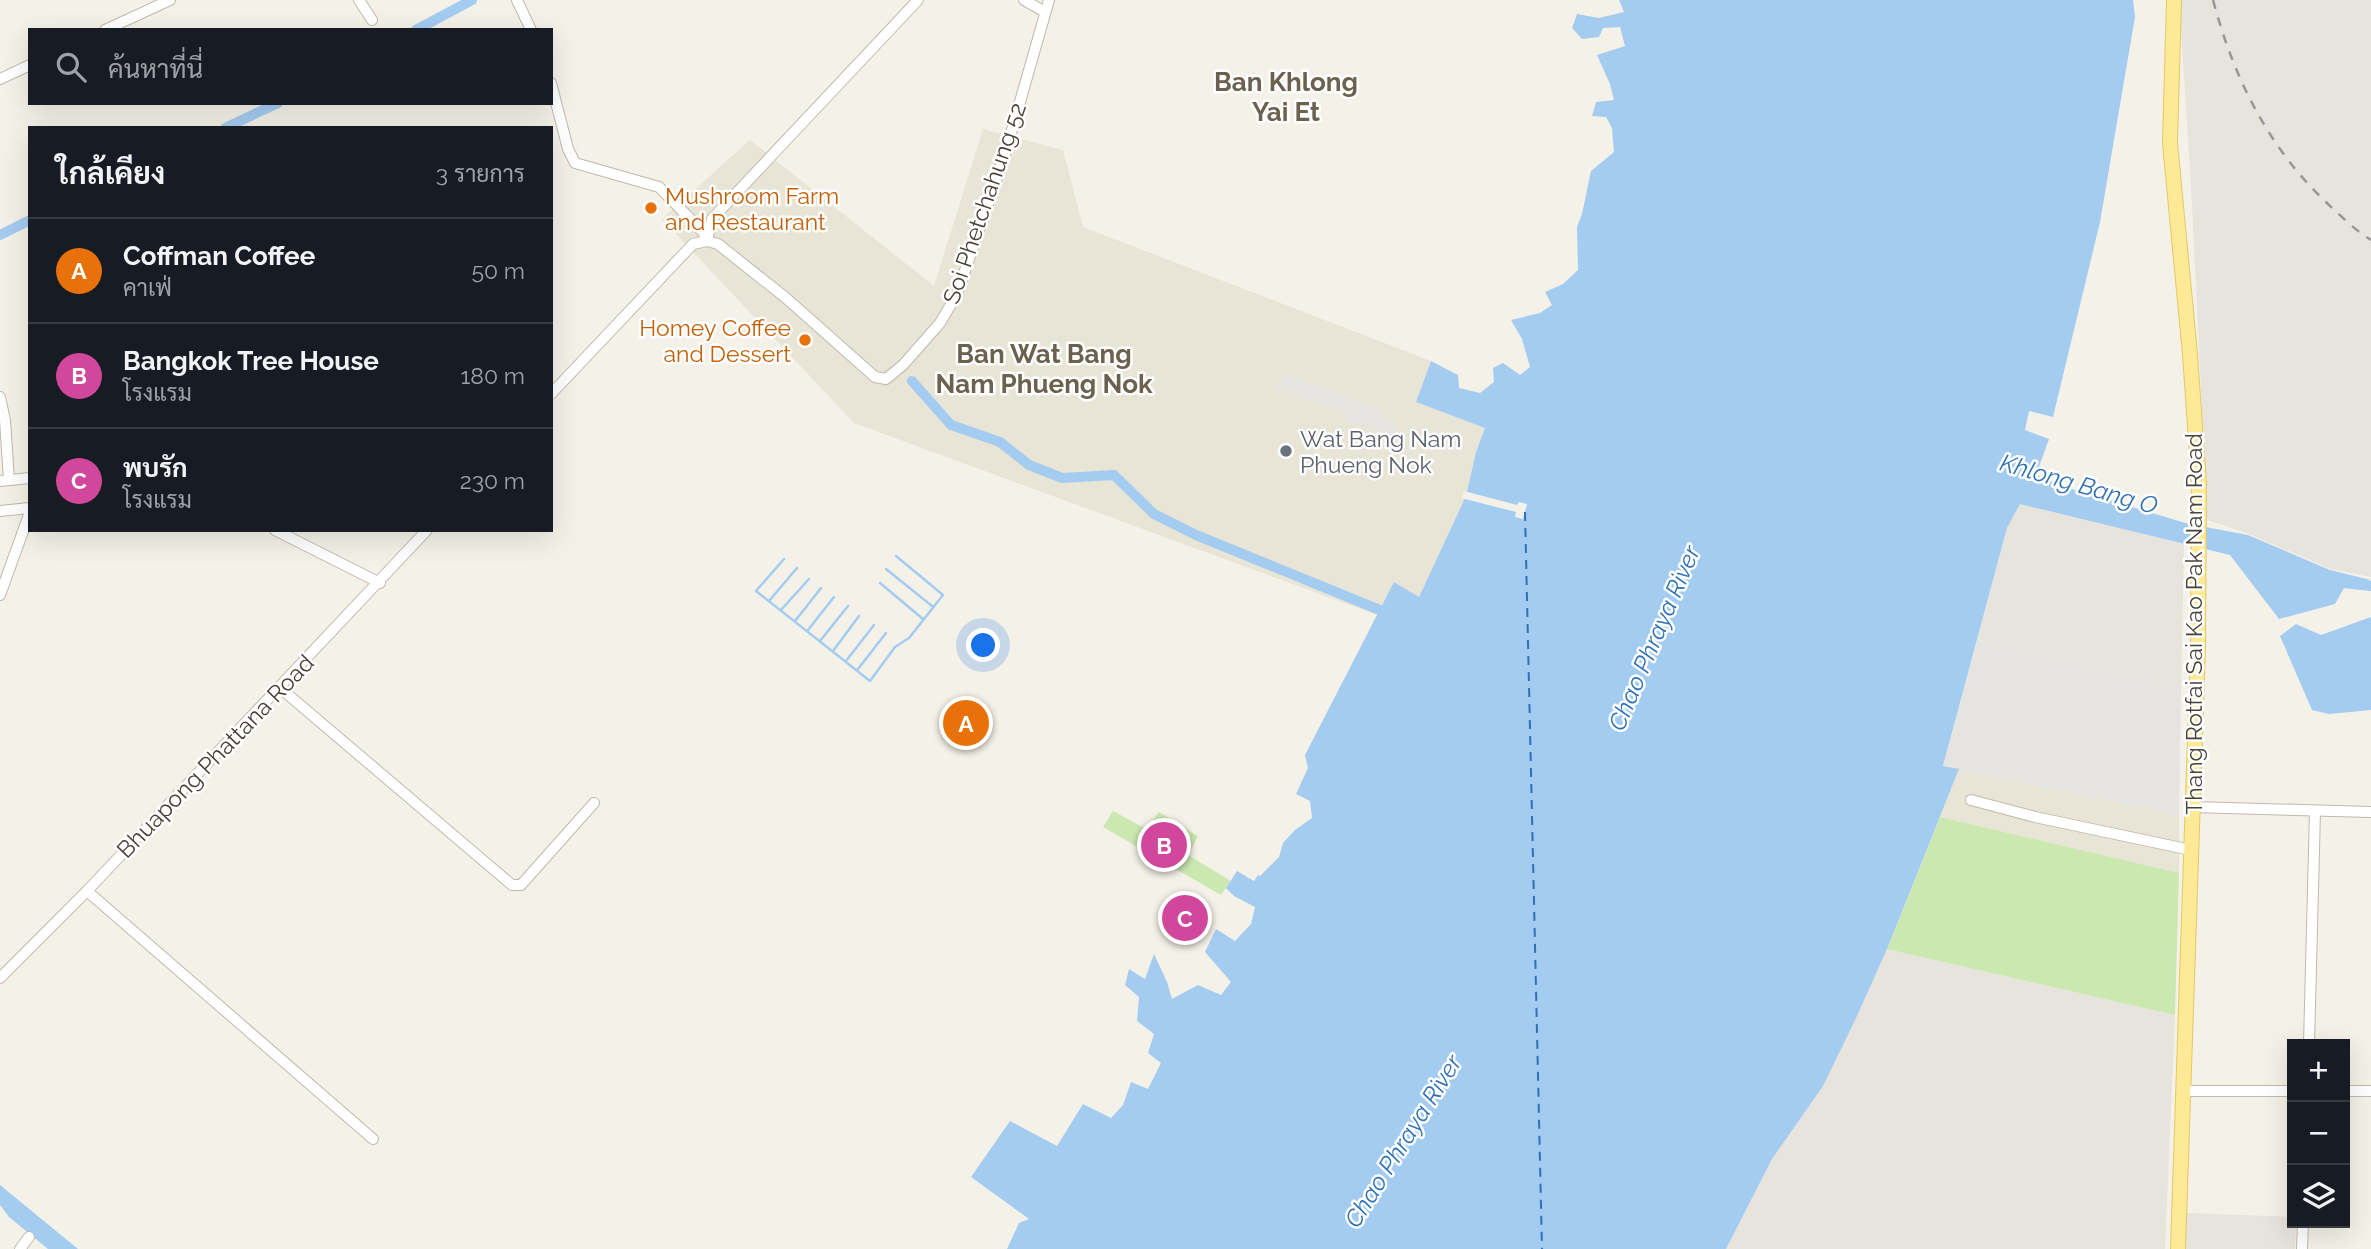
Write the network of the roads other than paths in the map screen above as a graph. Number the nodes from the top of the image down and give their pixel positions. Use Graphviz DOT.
graph roads {
  1 [pos="170,0"];
  2 [pos="359,0"];
  3 [pos="517,0"];
  4 [pos="918,0"];
  5 [pos="1024,0"];
  6 [pos="1049,0"];
  7 [pos="2174,0"];
  8 [pos="1045,12"];
  9 [pos="372,20"];
  10 [pos="109,28"];
  11 [pos="530,28"];
  12 [pos="28,66"];
  13 [pos="0,79"];
  14 [pos="553,91"];
  15 [pos="710,242"];
  16 [pos="553,392"];
  17 [pos="0,397"];
  18 [pos="28,478"];
  19 [pos="4,481"];
  20 [pos="28,510"];
  21 [pos="0,511"];
  22 [pos="28,516"];
  23 [pos="279,532"];
  24 [pos="425,532"];
  25 [pos="380,583"];
  26 [pos="0,595"];
  27 [pos="279,687"];
  28 [pos="1971,800"];
  29 [pos="594,803"];
  30 [pos="2192,807"];
  31 [pos="2315,811"];
  32 [pos="2371,812"];
  33 [pos="2191,850"];
  34 [pos="87,891"];
  35 [pos="0,978"];
  36 [pos="2309,1039"];
  37 [pos="2183,1091"];
  38 [pos="2287,1091"];
  39 [pos="2350,1091"];
  40 [pos="2371,1091"];
  41 [pos="373,1139"];
  42 [pos="2302,1228"];
  43 [pos="29,1237"];
  44 [pos="20,1249"];
  45 [pos="2178,1249"];
  46 [pos="2302,1249"];
  1 -- 10 [label="street"];
  2 -- 9 [label="street"];
  3 -- 11 [label="street"];
  4 -- 15 [label="street"];
  5 -- 8 [label="street"];
  6 -- 8 [label="street, Soi Phetchahung 52"];
  7 -- 30 [label="main road, Thang Rotfai Sai Kao Pak Nam Road"];
  8 -- 15 [label="street, Soi Phetchahung 52"];
  12 -- 13 [label="street"];
  14 -- 15 [label="street"];
  15 -- 16 [label="street"];
  17 -- 19 [label="street"];
  18 -- 19 [label="street"];
  20 -- 21 [label="street"];
  22 -- 26 [label="street"];
  23 -- 25 [label="street"];
  24 -- 25 [label="street, Bhuapong Phattana Road"];
  25 -- 27 [label="street, Bhuapong Phattana Road"];
  27 -- 29 [label="street"];
  27 -- 34 [label="street, Bhuapong Phattana Road"];
  28 -- 33 [label="street"];
  30 -- 31 [label="street"];
  30 -- 33 [label="main road, Thang Rotfai Sai Kao Pak Nam Road"];
  31 -- 32 [label="street"];
  31 -- 36 [label="street"];
  33 -- 37 [label="main road, Thang Rotfai Sai Kao Pak Nam Road"];
  34 -- 35 [label="street, Bhuapong Phattana Road"];
  34 -- 41 [label="street"];
  37 -- 38 [label="street"];
  37 -- 45 [label="main road, Thang Rotfai Sai Kao Pak Nam Road"];
  39 -- 40 [label="street"];
  42 -- 46 [label="street"];
  43 -- 44 [label="street"];
}
